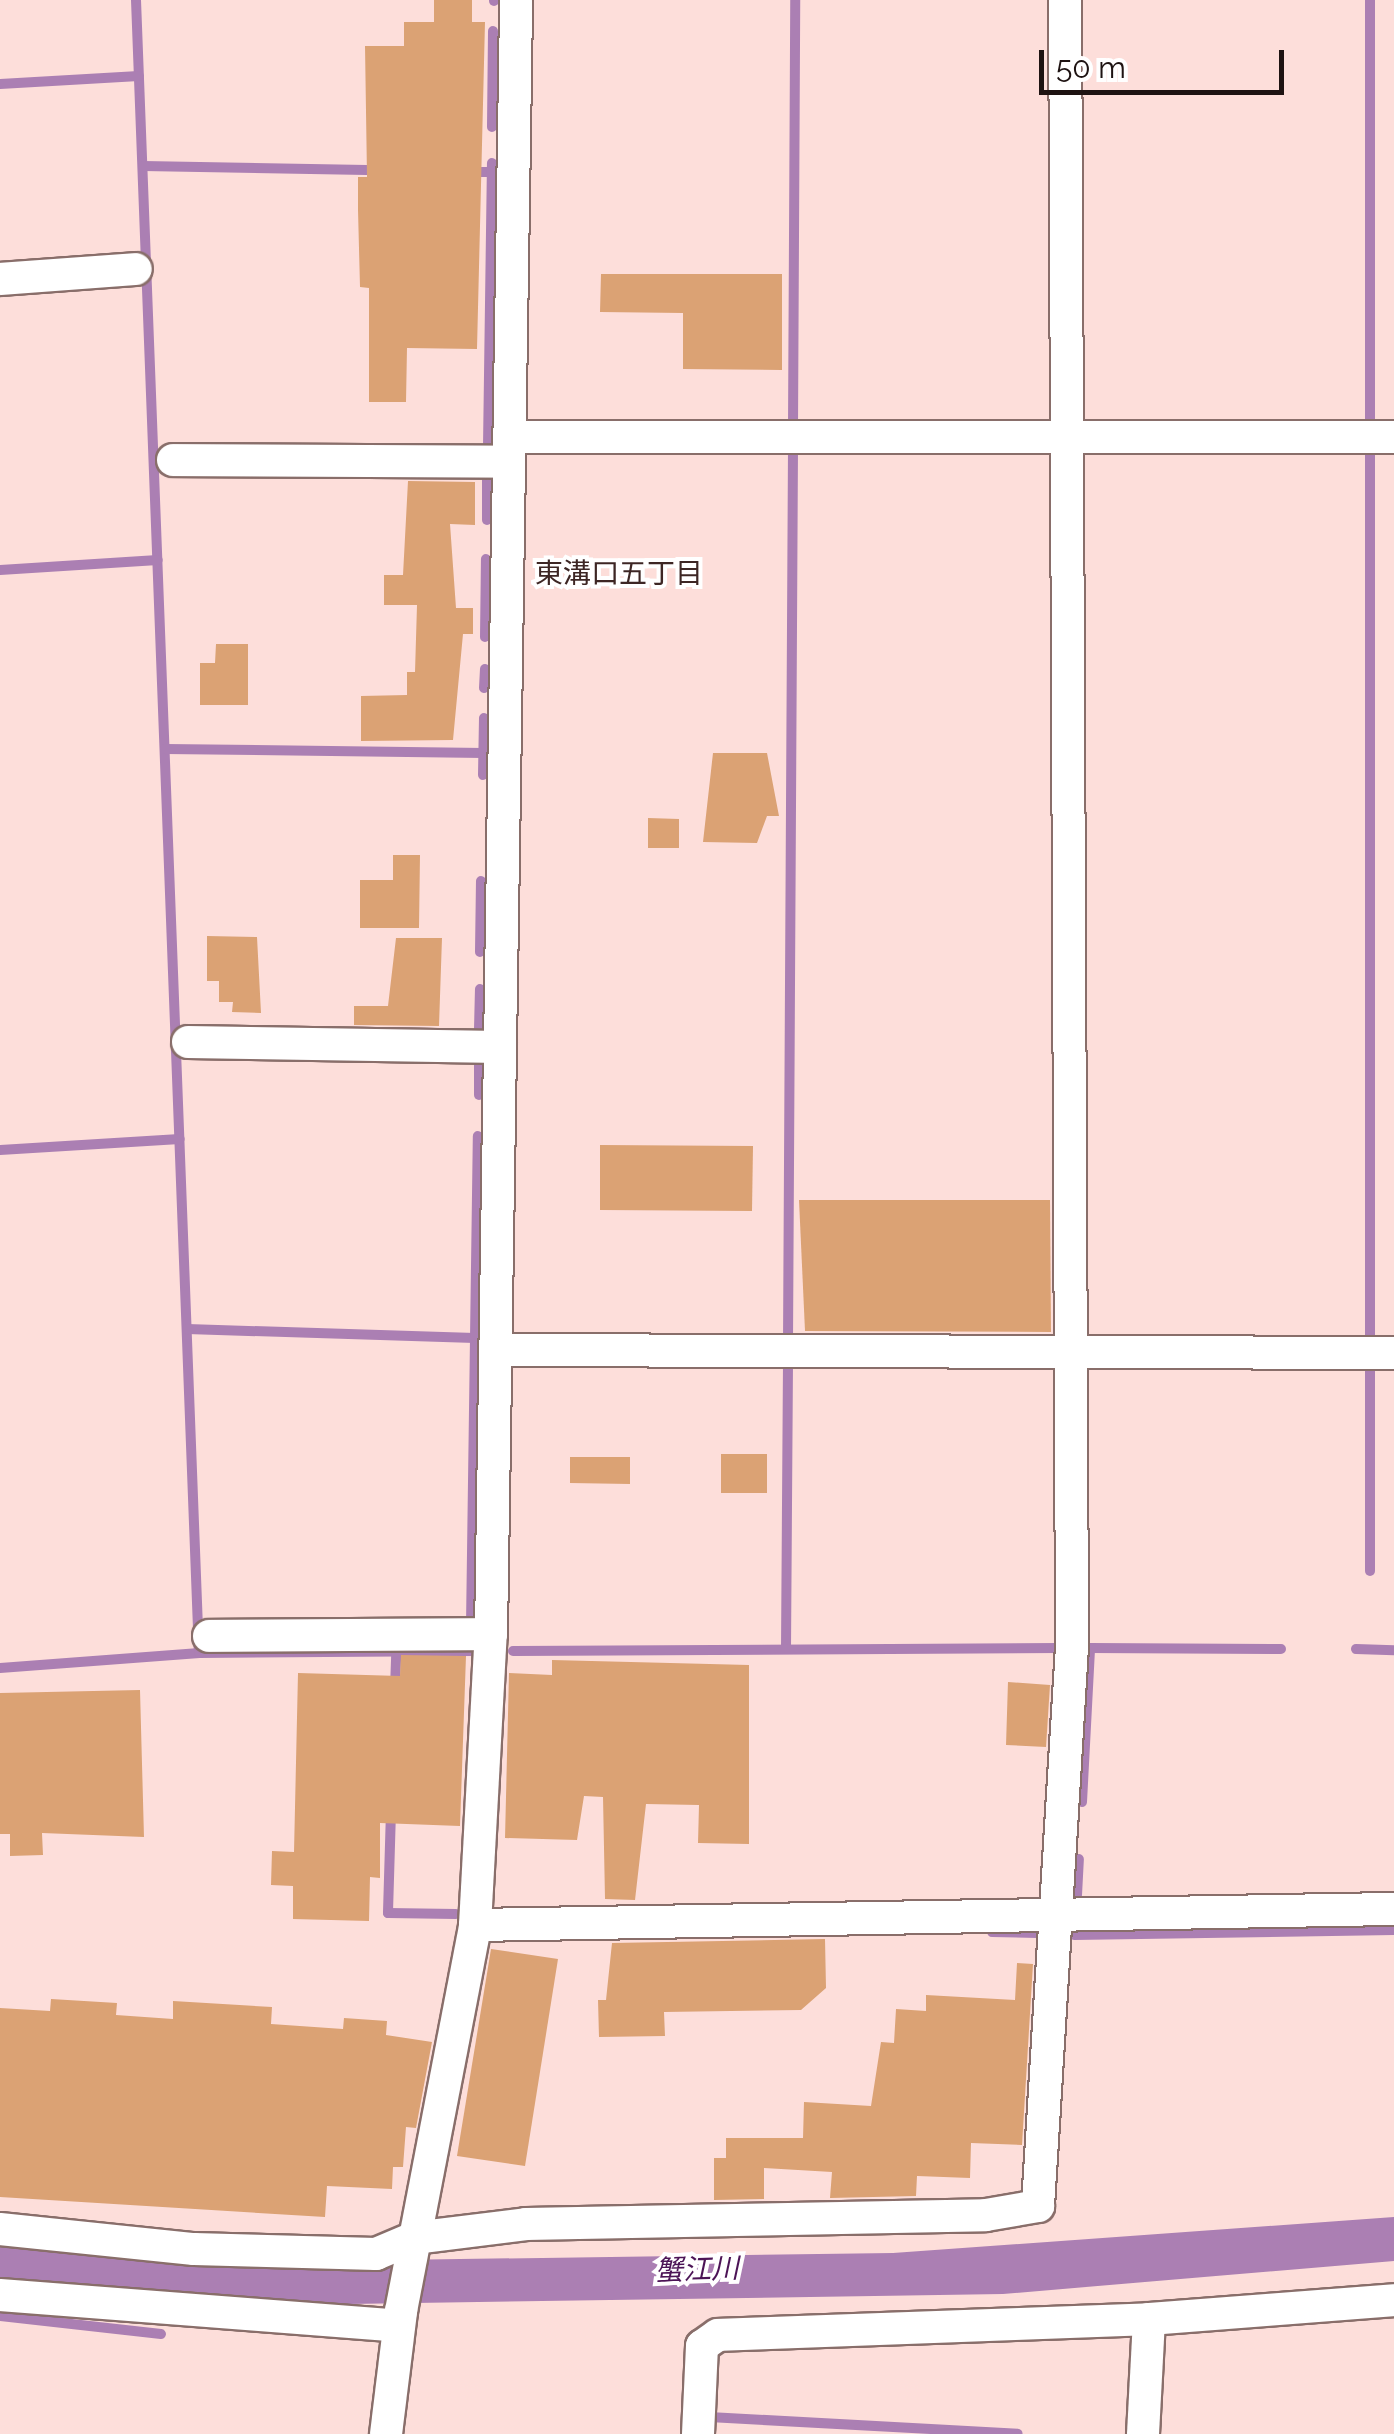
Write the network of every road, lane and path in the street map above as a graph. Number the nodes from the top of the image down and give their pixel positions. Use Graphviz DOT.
graph roads {
  1 [pos="516,0"];
  2 [pos="1065,0"];
  3 [pos="136,269"];
  4 [pos="0,279"];
  5 [pos="1068,436"];
  6 [pos="1394,438"];
  7 [pos="509,449"];
  8 [pos="173,460"];
  9 [pos="188,1042"];
  10 [pos="500,1047"];
  11 [pos="496,1350"];
  12 [pos="1071,1353"];
  13 [pos="1394,1353"];
  14 [pos="491,1634"];
  15 [pos="209,1636"];
  16 [pos="1394,1909"];
  17 [pos="1056,1914"];
  18 [pos="476,1925"];
  19 [pos="0,2228"];
  20 [pos="413,2246"];
  21 [pos="0,2295"];
  22 [pos="1394,2300"];
  23 [pos="400,2318"];
  24 [pos="1149,2319"];
  25 [pos="386,2418"];
  26 [pos="360,2434"];
  27 [pos="698,2434"];
  28 [pos="1143,2434"];
  1 -- 7 [label="street"];
  2 -- 5 [label="street"];
  3 -- 4 [label="street"];
  5 -- 6 [label="street"];
  5 -- 7 [label="street"];
  5 -- 12 [label="street"];
  7 -- 8 [label="street"];
  7 -- 10 [label="street"];
  9 -- 10 [label="street"];
  10 -- 11 [label="street"];
  11 -- 12 [label="street"];
  11 -- 14 [label="street"];
  12 -- 13 [label="street"];
  12 -- 17 [label="street"];
  14 -- 15 [label="street"];
  14 -- 18 [label="street"];
  16 -- 17 [label="street"];
  17 -- 18 [label="street"];
  17 -- 20 [label="street"];
  18 -- 20 [label="street"];
  19 -- 20 [label="street"];
  20 -- 23 [label="street"];
  21 -- 23 [label="street"];
  22 -- 24 [label="street"];
  23 -- 25 [label="street"];
  24 -- 27 [label="street"];
  24 -- 28 [label="street"];
  25 -- 26 [label="street"];
}
